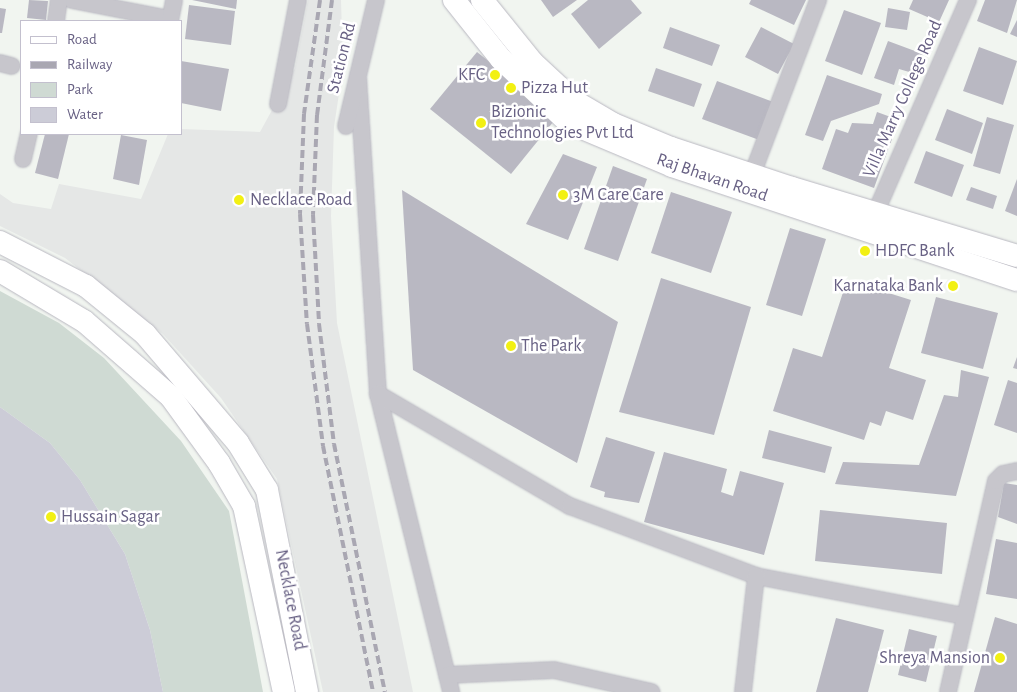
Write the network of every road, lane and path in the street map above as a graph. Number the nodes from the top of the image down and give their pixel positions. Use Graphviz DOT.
graph roads {
  1 [pos="59,0"];
  2 [pos="72,0"];
  3 [pos="174,0"];
  4 [pos="298,0"];
  5 [pos="376,0"];
  6 [pos="454,0"];
  7 [pos="482,0"];
  8 [pos="818,0"];
  9 [pos="968,0"];
  10 [pos="56,20"];
  11 [pos="170,20"];
  12 [pos="358,76"];
  13 [pos="278,104"];
  14 [pos="346,126"];
  15 [pos="28,135"];
  16 [pos="23,159"];
  17 [pos="752,175"];
  18 [pos="875,214"];
  19 [pos="0,242"];
  20 [pos="1017,256"];
  21 [pos="0,271"];
  22 [pos="1017,280"];
  23 [pos="378,394"];
  24 [pos="1017,471"];
  25 [pos="756,576"];
  26 [pos="286,580"];
  27 [pos="263,585"];
  28 [pos="962,616"];
  29 [pos="447,675"];
  30 [pos="284,692"];
  31 [pos="307,692"];
  32 [pos="451,692"];
  33 [pos="652,692"];
  34 [pos="743,692"];
  35 [pos="948,692"];
  1 -- 10 [label="street"];
  2 -- 11 [label="street"];
  3 -- 11 [label="street"];
  4 -- 13 [label="street"];
  5 -- 12 [label="street, Station Rd"];
  6 -- 22 [label="main road, Raj Bhavan Road"];
  7 -- 17 [label="main road, Raj Bhavan Road"];
  8 -- 17 [label="street"];
  9 -- 18 [label="street, Villa Marry College Road"];
  12 -- 14 [label="street, Station Rd"];
  12 -- 23 [label="street"];
  15 -- 16 [label="street"];
  17 -- 18 [label="main road, Raj Bhavan Road"];
  18 -- 20 [label="main road, Raj Bhavan Road"];
  19 -- 26 [label="main road, Necklace Road"];
  21 -- 27 [label="main road, Necklace Road"];
  23 -- 25 [label="street"];
  23 -- 29 [label="street"];
  24 -- 28 [label="street"];
  25 -- 28 [label="street"];
  25 -- 34 [label="street"];
  26 -- 27 [label="main road"];
  26 -- 31 [label="main road, Necklace Road"];
  27 -- 30 [label="main road, Necklace Road"];
  28 -- 35 [label="street"];
  29 -- 32 [label="street"];
  29 -- 33 [label="street"];
}
